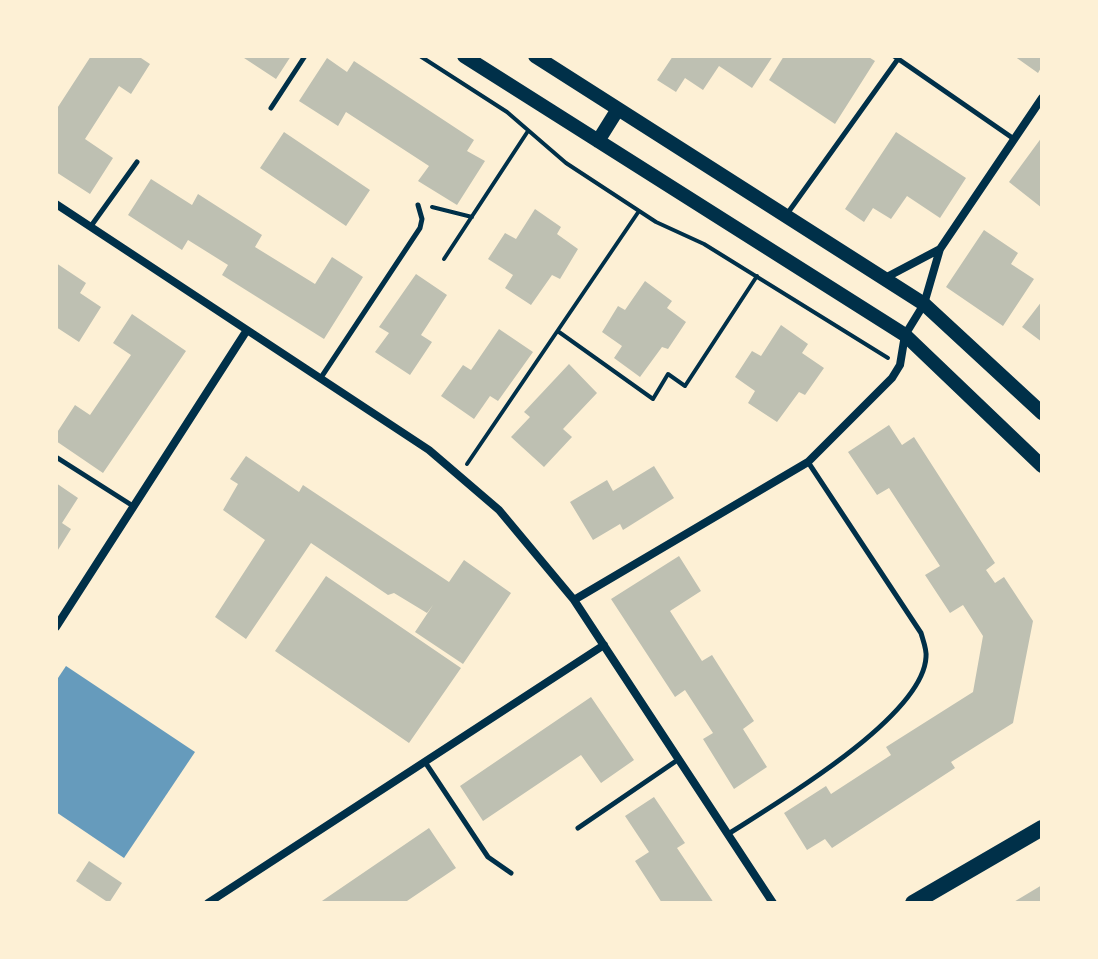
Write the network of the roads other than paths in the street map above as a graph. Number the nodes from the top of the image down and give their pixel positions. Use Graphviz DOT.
graph roads {
  1 [pos="305,56"];
  2 [pos="464,56"];
  3 [pos="535,56"];
  4 [pos="896,57"];
  5 [pos="1042,98"];
  6 [pos="271,108"];
  7 [pos="618,109"];
  8 [pos="1014,139"];
  9 [pos="598,141"];
  10 [pos="137,162"];
  11 [pos="56,204"];
  12 [pos="418,205"];
  13 [pos="787,215"];
  14 [pos="90,227"];
  15 [pos="940,249"];
  16 [pos="885,278"];
  17 [pos="924,304"];
  18 [pos="247,330"];
  19 [pos="905,335"];
  20 [pos="320,379"];
  21 [pos="1042,413"];
  22 [pos="56,457"];
  23 [pos="808,462"];
  24 [pos="1042,466"];
  25 [pos="133,507"];
  26 [pos="574,600"];
  27 [pos="56,627"];
  28 [pos="604,645"];
  29 [pos="679,759"];
  30 [pos="425,762"];
  31 [pos="578,828"];
  32 [pos="1042,828"];
  33 [pos="728,834"];
  34 [pos="511,873"];
  35 [pos="208,903"];
  36 [pos="773,903"];
  37 [pos="913,903"];
  1 -- 6 [label="lane"];
  2 -- 9 [label="main road"];
  3 -- 7 [label="main road"];
  4 -- 8 [label="lane"];
  4 -- 13 [label="lane"];
  5 -- 8 [label="street"];
  7 -- 9 [label="main road"];
  7 -- 13 [label="main road"];
  8 -- 15 [label="street"];
  9 -- 19 [label="main road"];
  10 -- 14 [label="lane"];
  11 -- 14 [label="street"];
  12 -- 20 [label="lane"];
  13 -- 16 [label="main road"];
  14 -- 18 [label="street"];
  15 -- 16 [label="street"];
  15 -- 17 [label="street"];
  16 -- 17 [label="main road"];
  17 -- 19 [label="street"];
  17 -- 21 [label="main road"];
  18 -- 20 [label="street"];
  18 -- 25 [label="street"];
  19 -- 23 [label="street"];
  19 -- 24 [label="main road"];
  20 -- 26 [label="street"];
  22 -- 25 [label="lane"];
  23 -- 26 [label="street"];
  23 -- 33 [label="lane"];
  25 -- 27 [label="street"];
  26 -- 28 [label="street"];
  28 -- 29 [label="street"];
  28 -- 30 [label="street"];
  29 -- 31 [label="lane"];
  29 -- 33 [label="street"];
  30 -- 34 [label="lane"];
  30 -- 35 [label="street"];
  32 -- 37 [label="main road"];
  33 -- 36 [label="street"];
}
